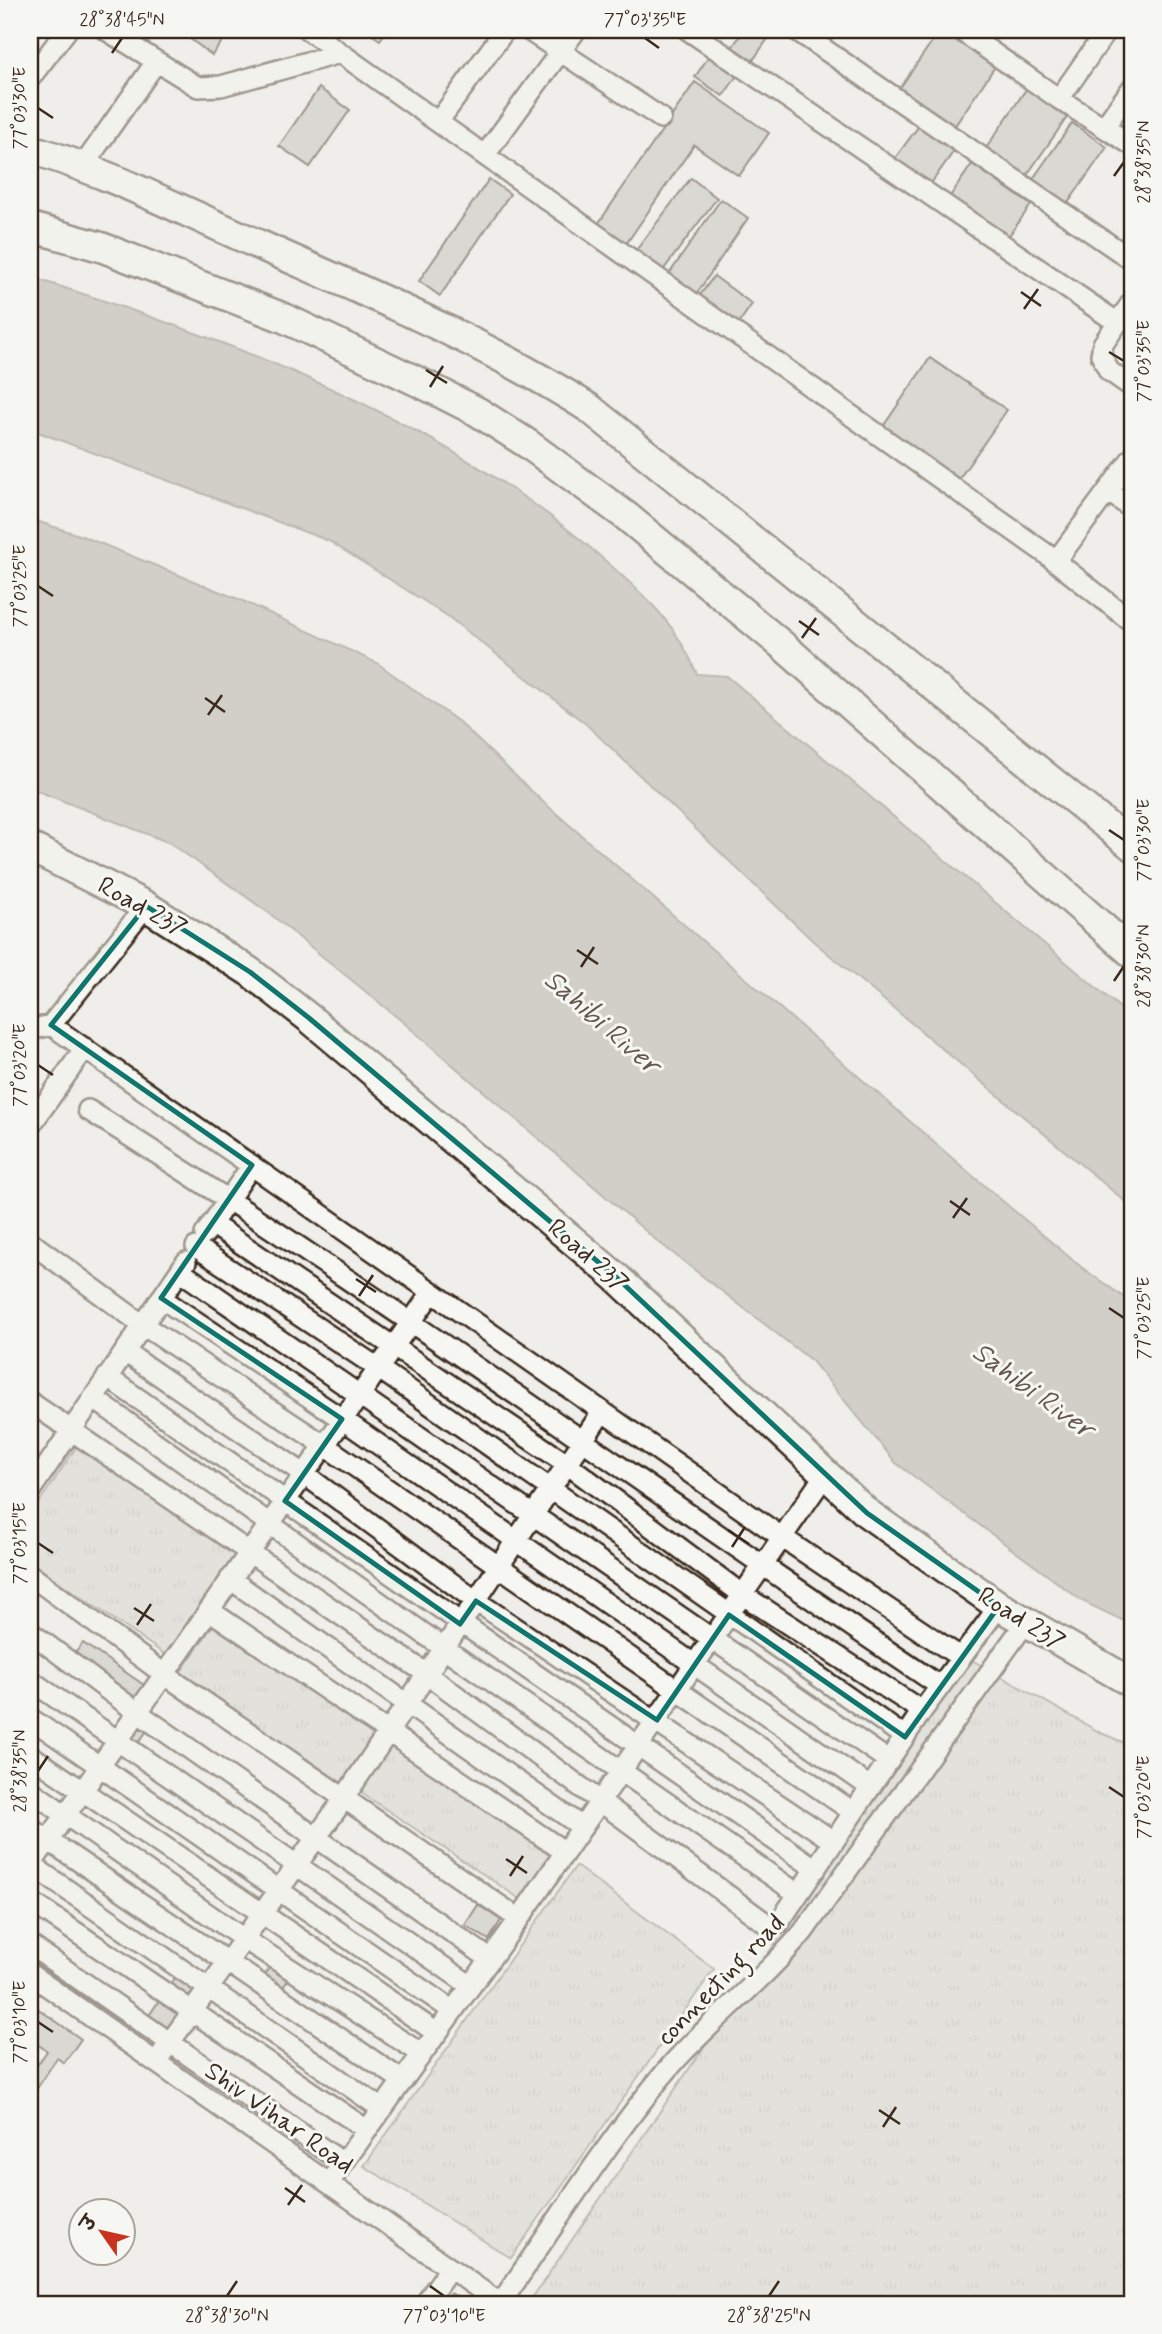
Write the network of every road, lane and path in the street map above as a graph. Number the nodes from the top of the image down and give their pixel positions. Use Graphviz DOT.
graph roads {
  1 [pos="67,30"];
  2 [pos="106,30"];
  3 [pos="308,30"];
  4 [pos="505,30"];
  5 [pos="528,30"];
  6 [pos="576,30"];
  7 [pos="688,30"];
  8 [pos="796,30"];
  9 [pos="1107,30"];
  10 [pos="969,32"];
  11 [pos="561,50"];
  12 [pos="340,53"];
  13 [pos="156,62"];
  14 [pos="30,78"];
  15 [pos="1132,88"];
  16 [pos="1059,99"];
  17 [pos="661,118"];
  18 [pos="438,122"];
  19 [pos="1104,127"];
  20 [pos="1132,145"];
  21 [pos="30,149"];
  22 [pos="485,155"];
  23 [pos="83,166"];
  24 [pos="30,228"];
  25 [pos="1132,260"];
  26 [pos="1132,302"];
  27 [pos="1118,323"];
  28 [pos="1132,387"];
  29 [pos="1132,458"];
  30 [pos="1108,491"];
  31 [pos="1132,509"];
  32 [pos="1056,561"];
  33 [pos="1132,622"];
  34 [pos="1132,846"];
  35 [pos="30,847"];
  36 [pos="146,906"];
  37 [pos="1132,953"];
  38 [pos="51,1025"];
  39 [pos="30,1030"];
  40 [pos="85,1048"];
  41 [pos="88,1110"];
  42 [pos="30,1126"];
  43 [pos="252,1166"];
  44 [pos="229,1198"];
  45 [pos="212,1224"];
  46 [pos="30,1242"];
  47 [pos="196,1247"];
  48 [pos="180,1271"];
  49 [pos="432,1292"];
  50 [pos="161,1298"];
  51 [pos="411,1322"];
  52 [pos="143,1325"];
  53 [pos="394,1346"];
  54 [pos="125,1352"];
  55 [pos="378,1368"];
  56 [pos="107,1377"];
  57 [pos="360,1395"];
  58 [pos="93,1398"];
  59 [pos="30,1402"];
  60 [pos="602,1412"];
  61 [pos="342,1419"];
  62 [pos="72,1429"];
  63 [pos="582,1442"];
  64 [pos="324,1445"];
  65 [pos="567,1464"];
  66 [pos="304,1474"];
  67 [pos="825,1475"];
  68 [pos="551,1489"];
  69 [pos="30,1491"];
  70 [pos="285,1501"];
  71 [pos="533,1515"];
  72 [pos="268,1524"];
  73 [pos="783,1538"];
  74 [pos="515,1543"];
  75 [pos="248,1553"];
  76 [pos="499,1566"];
  77 [pos="763,1567"];
  78 [pos="30,1575"];
  79 [pos="230,1579"];
  80 [pos="743,1595"];
  81 [pos="476,1601"];
  82 [pos="999,1606"];
  83 [pos="209,1610"];
  84 [pos="729,1615"];
  85 [pos="1026,1622"];
  86 [pos="460,1623"];
  87 [pos="30,1632"];
  88 [pos="712,1640"];
  89 [pos="444,1648"];
  90 [pos="960,1657"];
  91 [pos="695,1665"];
  92 [pos="164,1674"];
  93 [pos="427,1674"];
  94 [pos="30,1681"];
  95 [pos="1132,1683"];
  96 [pos="940,1685"];
  97 [pos="678,1689"];
  98 [pos="406,1705"];
  99 [pos="922,1711"];
  100 [pos="137,1712"];
  101 [pos="30,1718"];
  102 [pos="657,1720"];
  103 [pos="388,1732"];
  104 [pos="905,1737"];
  105 [pos="117,1741"];
  106 [pos="638,1746"];
  107 [pos="30,1755"];
  108 [pos="889,1761"];
  109 [pos="100,1764"];
  110 [pos="622,1770"];
  111 [pos="870,1787"];
  112 [pos="30,1790"];
  113 [pos="83,1790"];
  114 [pos="343,1799"];
  115 [pos="601,1801"];
  116 [pos="853,1812"];
  117 [pos="65,1815"];
  118 [pos="582,1827"];
  119 [pos="30,1828"];
  120 [pos="317,1836"];
  121 [pos="47,1840"];
  122 [pos="834,1841"];
  123 [pos="565,1852"];
  124 [pos="30,1865"];
  125 [pos="296,1866"];
  126 [pos="816,1869"];
  127 [pos="278,1890"];
  128 [pos="798,1894"];
  129 [pos="30,1901"];
  130 [pos="261,1914"];
  131 [pos="519,1919"];
  132 [pos="244,1939"];
  133 [pos="30,1945"];
  134 [pos="490,1959"];
  135 [pos="226,1963"];
  136 [pos="30,1973"];
  137 [pos="209,1986"];
  138 [pos="471,1986"];
  139 [pos="453,2011"];
  140 [pos="190,2013"];
  141 [pos="437,2033"];
  142 [pos="171,2040"];
  143 [pos="422,2054"];
  144 [pos="156,2062"];
  145 [pos="402,2081"];
  146 [pos="382,2109"];
  147 [pos="367,2130"];
  148 [pos="343,2164"];
  149 [pos="328,2183"];
  150 [pos="450,2268"];
  151 [pos="425,2304"];
  152 [pos="500,2304"];
  1 -- 14 [label="street"];
  2 -- 13 [label="street"];
  3 -- 12 [label="street"];
  4 -- 18 [label="street"];
  5 -- 11 [label="street"];
  6 -- 11 [label="street"];
  7 -- 27 [label="street"];
  8 -- 25 [label="street"];
  9 -- 16 [label="street"];
  10 -- 16 [label="street"];
  11 -- 17 [label="street"];
  11 -- 22 [label="street"];
  12 -- 13 [label="street"];
  12 -- 18 [label="street"];
  13 -- 23 [label="street"];
  15 -- 19 [label="street"];
  16 -- 19 [label="street"];
  18 -- 22 [label="street"];
  19 -- 20 [label="street"];
  21 -- 23 [label="street"];
  22 -- 32 [label="street"];
  23 -- 34 [label="street"];
  24 -- 37 [label="street"];
  26 -- 27 [label="street"];
  27 -- 28 [label="street"];
  29 -- 30 [label="street"];
  30 -- 31 [label="street"];
  30 -- 32 [label="street"];
  32 -- 33 [label="street"];
  35 -- 36 [label="street, Road 237"];
  36 -- 38 [label="street"];
  36 -- 67 [label="street, Road 237"];
  38 -- 39 [label="street"];
  38 -- 40 [label="street"];
  40 -- 42 [label="street"];
  40 -- 43 [label="street"];
  41 -- 44 [label="street"];
  43 -- 44 [label="street"];
  43 -- 49 [label="street"];
  44 -- 45 [label="street"];
  44 -- 51 [label="street"];
  45 -- 47 [label="street"];
  45 -- 53 [label="street"];
  46 -- 52 [label="street"];
  47 -- 48 [label="street"];
  47 -- 55 [label="street"];
  48 -- 50 [label="street"];
  48 -- 57 [label="street"];
  49 -- 51 [label="street"];
  49 -- 60 [label="street"];
  50 -- 52 [label="street"];
  50 -- 61 [label="street"];
  51 -- 53 [label="street"];
  51 -- 63 [label="street"];
  52 -- 54 [label="street"];
  52 -- 64 [label="street"];
  53 -- 55 [label="street"];
  53 -- 65 [label="street"];
  54 -- 56 [label="street"];
  54 -- 66 [label="street"];
  55 -- 57 [label="street"];
  55 -- 68 [label="street"];
  56 -- 58 [label="street"];
  56 -- 70 [label="street"];
  57 -- 61 [label="street"];
  57 -- 71 [label="street"];
  58 -- 62 [label="street"];
  58 -- 72 [label="street"];
  59 -- 62 [label="street"];
  60 -- 63 [label="street"];
  60 -- 73 [label="street"];
  61 -- 64 [label="street"];
  61 -- 74 [label="street"];
  62 -- 69 [label="street"];
  62 -- 75 [label="street"];
  63 -- 65 [label="street"];
  63 -- 77 [label="street"];
  64 -- 66 [label="street"];
  64 -- 76 [label="street"];
  65 -- 68 [label="street"];
  65 -- 80 [label="street"];
  66 -- 70 [label="street"];
  66 -- 81 [label="street"];
  67 -- 73 [label="street"];
  67 -- 82 [label="street, Road 237"];
  68 -- 71 [label="street"];
  68 -- 84 [label="street"];
  70 -- 72 [label="street"];
  70 -- 86 [label="street"];
  71 -- 74 [label="street"];
  71 -- 88 [label="street"];
  72 -- 75 [label="street"];
  72 -- 89 [label="street"];
  73 -- 77 [label="street"];
  73 -- 90 [label="street"];
  74 -- 76 [label="street"];
  74 -- 91 [label="street"];
  75 -- 79 [label="street"];
  75 -- 93 [label="street"];
  76 -- 81 [label="street"];
  76 -- 97 [label="street"];
  77 -- 80 [label="street"];
  77 -- 96 [label="street"];
  78 -- 92 [label="street"];
  79 -- 83 [label="street"];
  79 -- 98 [label="street"];
  80 -- 84 [label="street"];
  80 -- 99 [label="street"];
  81 -- 86 [label="street"];
  81 -- 102 [label="street"];
  82 -- 85 [label="street, Road 237"];
  82 -- 90 [label="street"];
  83 -- 92 [label="street"];
  83 -- 103 [label="street"];
  84 -- 88 [label="street"];
  84 -- 104 [label="street"];
  85 -- 95 [label="street, Road 237"];
  85 -- 152 [label="street, connecting road"];
  86 -- 89 [label="street"];
  86 -- 106 [label="street"];
  87 -- 100 [label="street"];
  88 -- 91 [label="street"];
  88 -- 108 [label="street"];
  89 -- 93 [label="street"];
  89 -- 110 [label="street"];
  90 -- 96 [label="street"];
  91 -- 97 [label="street"];
  91 -- 111 [label="street"];
  92 -- 100 [label="street"];
  92 -- 114 [label="street"];
  93 -- 98 [label="street"];
  93 -- 115 [label="street"];
  94 -- 105 [label="street"];
  96 -- 99 [label="street"];
  97 -- 102 [label="street"];
  97 -- 116 [label="street"];
  98 -- 103 [label="street"];
  98 -- 118 [label="street"];
  99 -- 104 [label="street"];
  100 -- 105 [label="street"];
  100 -- 120 [label="street"];
  101 -- 109 [label="street"];
  102 -- 106 [label="street"];
  102 -- 122 [label="street"];
  103 -- 114 [label="street"];
  103 -- 123 [label="street"];
  104 -- 108 [label="street"];
  105 -- 109 [label="street"];
  105 -- 125 [label="street"];
  106 -- 110 [label="street"];
  106 -- 126 [label="street"];
  107 -- 113 [label="street"];
  108 -- 111 [label="street"];
  109 -- 113 [label="street"];
  109 -- 127 [label="street"];
  110 -- 115 [label="street"];
  110 -- 128 [label="street"];
  111 -- 116 [label="street"];
  112 -- 117 [label="street"];
  113 -- 117 [label="street"];
  113 -- 130 [label="street"];
  114 -- 120 [label="street"];
  114 -- 131 [label="street"];
  115 -- 118 [label="street"];
  115 -- 128 [label="street"];
  116 -- 122 [label="street"];
  117 -- 121 [label="street"];
  117 -- 132 [label="street"];
  118 -- 123 [label="street"];
  119 -- 121 [label="street"];
  120 -- 125 [label="street"];
  120 -- 134 [label="street"];
  121 -- 124 [label="street"];
  121 -- 135 [label="street"];
  122 -- 126 [label="street"];
  123 -- 131 [label="street"];
  124 -- 137 [label="street"];
  125 -- 127 [label="street"];
  125 -- 138 [label="street"];
  126 -- 128 [label="street"];
  127 -- 130 [label="street"];
  127 -- 139 [label="street"];
  129 -- 140 [label="street"];
  130 -- 132 [label="street"];
  130 -- 141 [label="street"];
  131 -- 134 [label="street"];
  132 -- 135 [label="street"];
  132 -- 143 [label="street"];
  133 -- 142 [label="street"];
  134 -- 138 [label="street"];
  135 -- 137 [label="street"];
  135 -- 145 [label="street"];
  136 -- 144 [label="street, Shiv Vihar Road"];
  137 -- 140 [label="street"];
  137 -- 146 [label="street"];
  138 -- 139 [label="street"];
  139 -- 141 [label="street"];
  140 -- 142 [label="street"];
  140 -- 147 [label="street"];
  141 -- 143 [label="street"];
  142 -- 144 [label="street"];
  142 -- 148 [label="street"];
  143 -- 145 [label="street"];
  144 -- 149 [label="street, Shiv Vihar Road"];
  145 -- 146 [label="street"];
  146 -- 147 [label="street"];
  147 -- 148 [label="street"];
  148 -- 149 [label="street"];
  149 -- 150 [label="street, Shiv Vihar Road"];
  150 -- 151 [label="street"];
  150 -- 152 [label="street, Shiv Vihar Road"];
}
